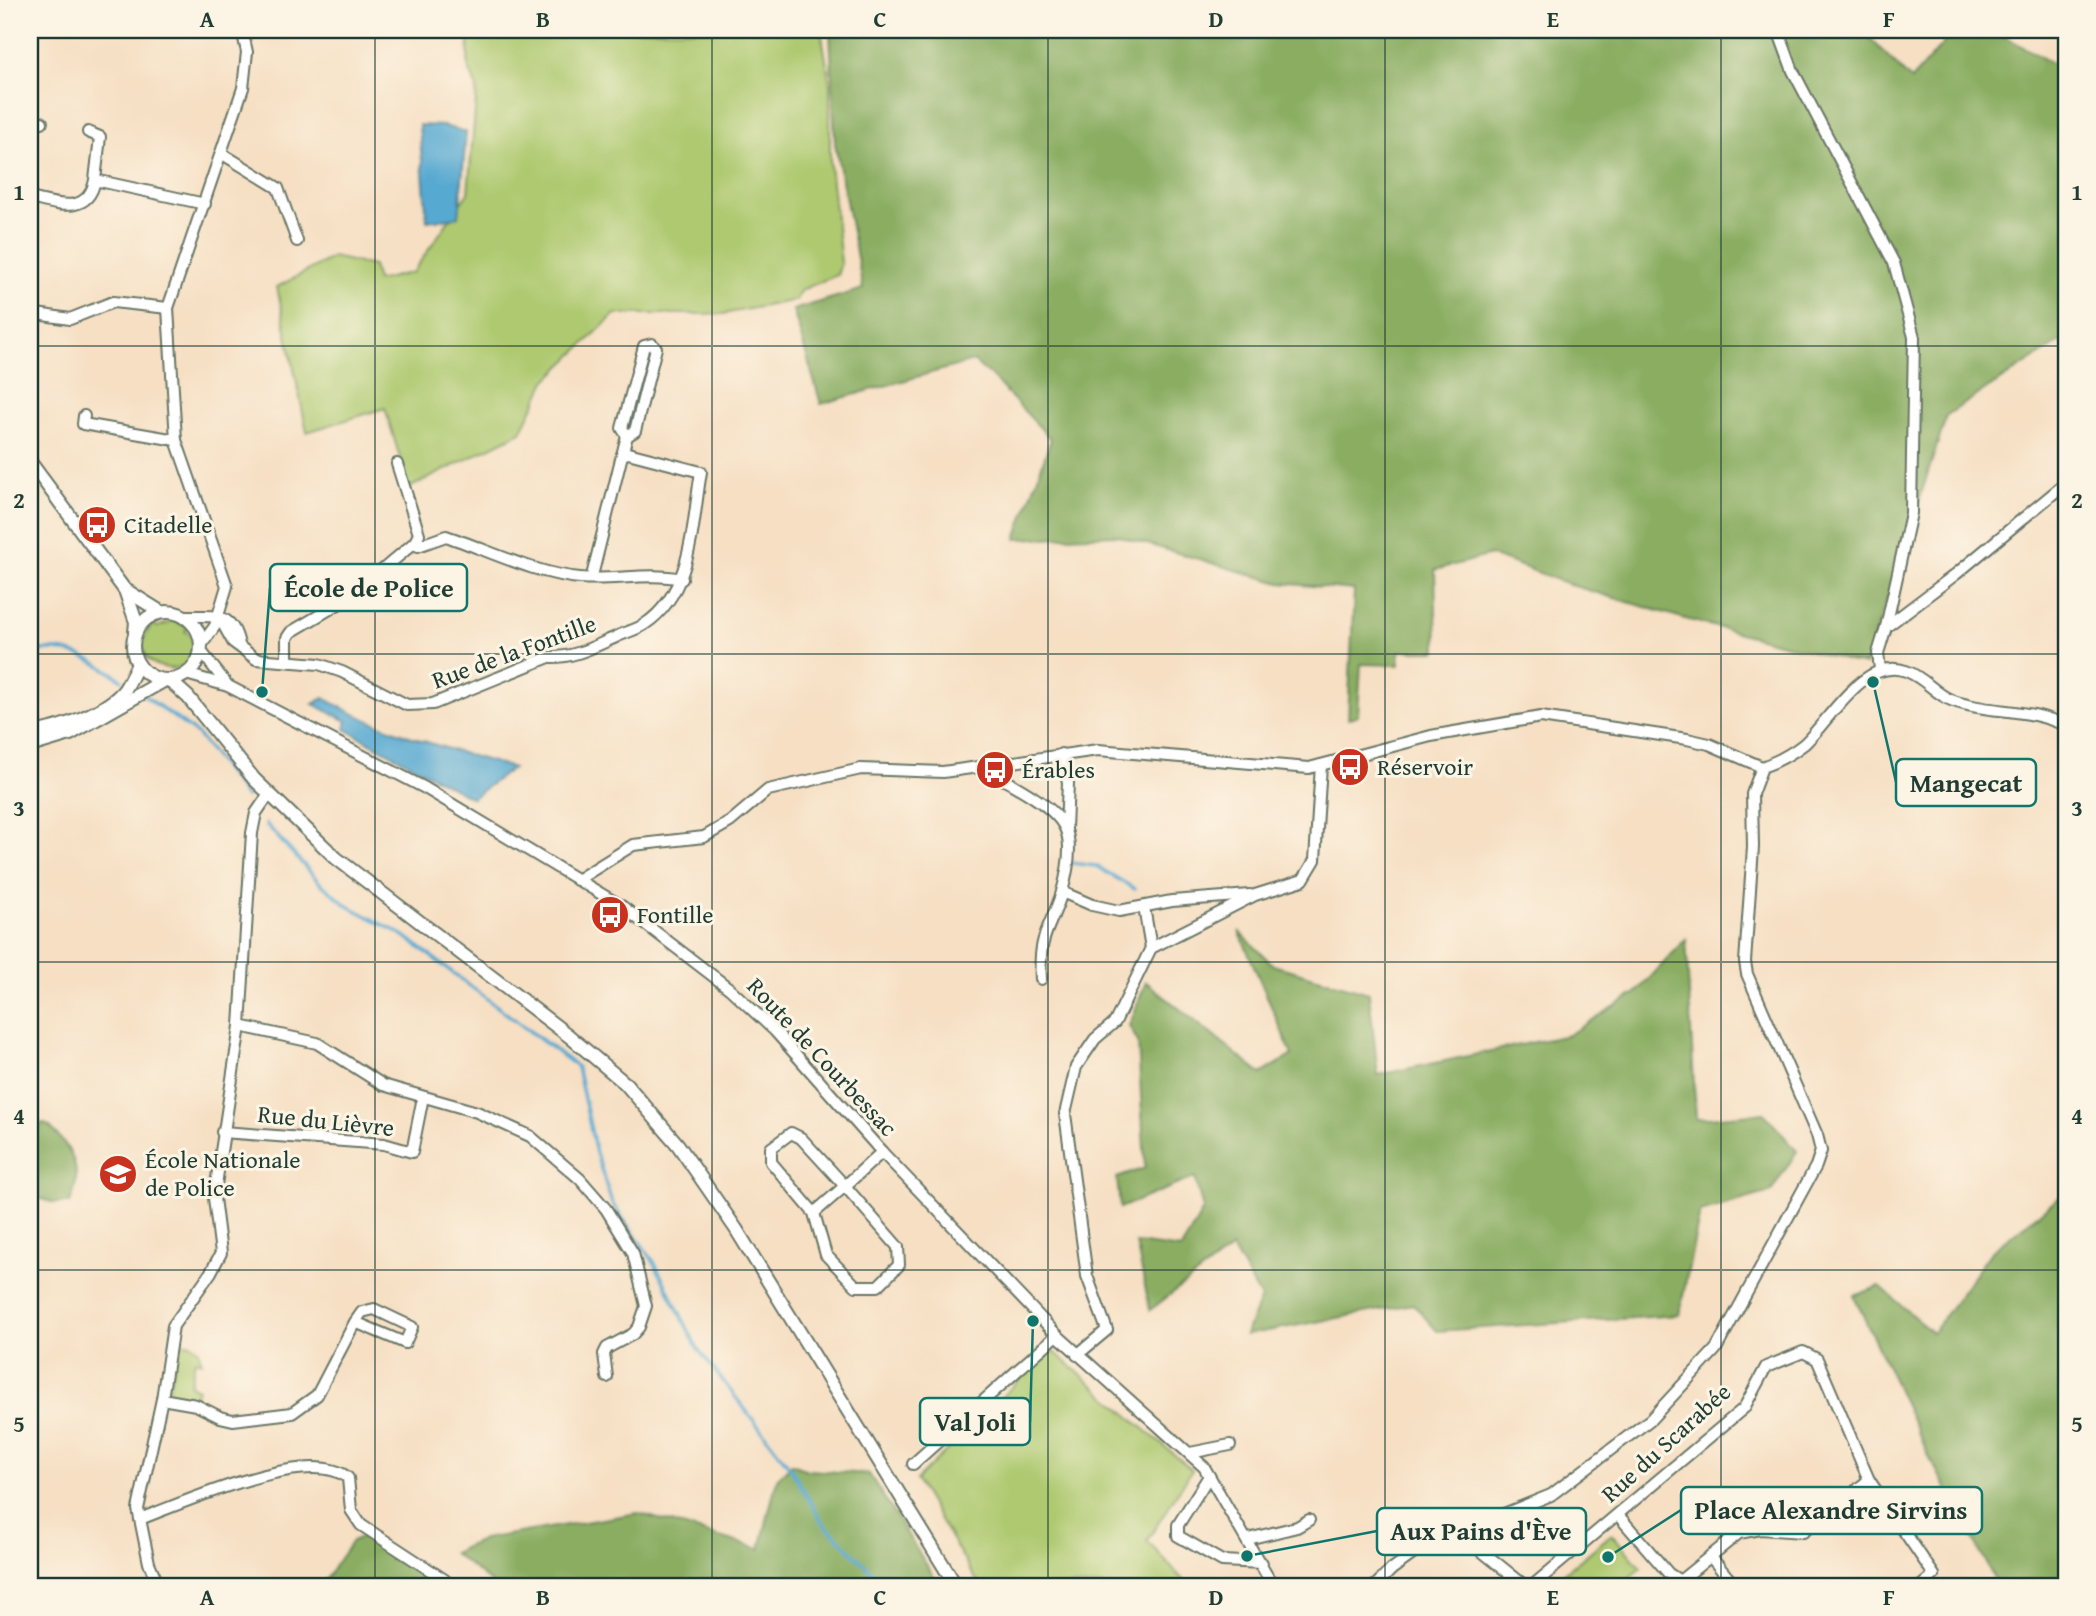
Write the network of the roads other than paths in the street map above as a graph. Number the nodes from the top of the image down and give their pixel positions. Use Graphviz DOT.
graph roads {
  1 [pos="242,30"];
  2 [pos="1778,30"];
  3 [pos="30,119"];
  4 [pos="42,122"];
  5 [pos="88,132"];
  6 [pos="221,153"];
  7 [pos="95,180"];
  8 [pos="30,198"];
  9 [pos="205,204"];
  10 [pos="297,241"];
  11 [pos="168,308"];
  12 [pos="30,313"];
  13 [pos="84,416"];
  14 [pos="627,436"];
  15 [pos="176,440"];
  16 [pos="622,454"];
  17 [pos="397,464"];
  18 [pos="32,469"];
  19 [pos="2066,482"];
  20 [pos="415,542"];
  21 [pos="592,576"];
  22 [pos="682,579"];
  23 [pos="124,589"];
  24 [pos="161,612"];
  25 [pos="218,615"];
  26 [pos="184,616"];
  27 [pos="1886,627"];
  28 [pos="135,633"];
  29 [pos="202,648"];
  30 [pos="287,661"];
  31 [pos="138,664"];
  32 [pos="1880,669"];
  33 [pos="185,675"];
  34 [pos="167,680"];
  35 [pos="228,686"];
  36 [pos="188,697"];
  37 [pos="2066,726"];
  38 [pos="30,733"];
  39 [pos="30,746"];
  40 [pos="1061,754"];
  41 [pos="1321,765"];
  42 [pos="1762,767"];
  43 [pos="984,768"];
  44 [pos="269,794"];
  45 [pos="1066,828"];
  46 [pos="577,880"];
  47 [pos="1062,892"];
  48 [pos="1255,895"];
  49 [pos="1144,907"];
  50 [pos="1151,948"];
  51 [pos="1041,979"];
  52 [pos="240,1026"];
  53 [pos="423,1097"];
  54 [pos="222,1132"];
  55 [pos="883,1152"];
  56 [pos="845,1186"];
  57 [pos="814,1213"];
  58 [pos="355,1321"];
  59 [pos="1057,1335"];
  60 [pos="1077,1355"];
  61 [pos="607,1377"];
  62 [pos="162,1399"];
  63 [pos="1230,1445"];
  64 [pos="1190,1453"];
  65 [pos="913,1464"];
  66 [pos="1209,1476"];
  67 [pos="1869,1480"];
  68 [pos="1618,1514"];
  69 [pos="140,1519"];
  70 [pos="1309,1520"];
  71 [pos="1458,1532"];
  72 [pos="1248,1539"];
  73 [pos="1710,1556"];
  74 [pos="1262,1563"];
  75 [pos="445,1580"];
  76 [pos="159,1586"];
  77 [pos="956,1586"];
  78 [pos="1273,1586"];
  79 [pos="1375,1586"];
  80 [pos="1525,1586"];
  81 [pos="1532,1586"];
  82 [pos="1735,1586"];
  83 [pos="1921,1586"];
  1 -- 6 [label="street"];
  2 -- 27 [label="street"];
  3 -- 4 [label="street"];
  5 -- 7 [label="street"];
  6 -- 9 [label="street"];
  6 -- 10 [label="street"];
  7 -- 8 [label="street"];
  7 -- 9 [label="street"];
  9 -- 11 [label="street"];
  11 -- 12 [label="street"];
  11 -- 15 [label="street"];
  13 -- 15 [label="street"];
  14 -- 14 [label="street"];
  14 -- 16 [label="street"];
  15 -- 25 [label="street"];
  16 -- 21 [label="street"];
  16 -- 22 [label="street, Rue de la Fontille"];
  17 -- 20 [label="street"];
  18 -- 23 [label="street"];
  19 -- 27 [label="street"];
  20 -- 21 [label="street"];
  20 -- 30 [label="street"];
  21 -- 22 [label="street"];
  22 -- 30 [label="street, Rue de la Fontille"];
  23 -- 24 [label="street"];
  23 -- 28 [label="street"];
  24 -- 26 [label="street"];
  24 -- 28 [label="street"];
  25 -- 26 [label="street"];
  25 -- 29 [label="street"];
  25 -- 30 [label="street, Rue de la Fontille"];
  26 -- 29 [label="street"];
  27 -- 32 [label="street"];
  28 -- 31 [label="street"];
  29 -- 33 [label="street"];
  29 -- 35 [label="street, Route de Courbessac"];
  31 -- 34 [label="street"];
  31 -- 38 [label="street"];
  32 -- 37 [label="street"];
  32 -- 42 [label="street"];
  33 -- 34 [label="street"];
  33 -- 35 [label="street, Route de Courbessac"];
  33 -- 36 [label="street"];
  34 -- 36 [label="street"];
  34 -- 39 [label="street"];
  35 -- 46 [label="street, Route de Courbessac"];
  36 -- 44 [label="street"];
  40 -- 41 [label="street"];
  40 -- 43 [label="street"];
  40 -- 45 [label="street"];
  41 -- 42 [label="street"];
  41 -- 48 [label="street"];
  42 -- 71 [label="street"];
  43 -- 45 [label="street"];
  43 -- 46 [label="street"];
  44 -- 52 [label="street"];
  44 -- 77 [label="street"];
  45 -- 47 [label="street"];
  46 -- 55 [label="street, Route de Courbessac"];
  47 -- 49 [label="street"];
  47 -- 51 [label="street"];
  48 -- 49 [label="street"];
  48 -- 50 [label="street"];
  49 -- 50 [label="street"];
  50 -- 60 [label="street"];
  52 -- 53 [label="street"];
  52 -- 54 [label="street"];
  53 -- 54 [label="street, Rue du Lièvre"];
  53 -- 61 [label="street"];
  54 -- 62 [label="street"];
  55 -- 56 [label="street"];
  55 -- 59 [label="street, Route de Courbessac"];
  56 -- 57 [label="street"];
  56 -- 57 [label="street"];
  56 -- 57 [label="street"];
  58 -- 58 [label="street"];
  58 -- 62 [label="street"];
  59 -- 60 [label="street, Route de Courbessac"];
  59 -- 65 [label="street"];
  60 -- 64 [label="street, Route de Courbessac"];
  62 -- 69 [label="street"];
  63 -- 64 [label="street"];
  64 -- 66 [label="street, Route de Courbessac"];
  66 -- 72 [label="street, Route de Courbessac"];
  66 -- 74 [label="street"];
  67 -- 68 [label="street, Rue du Scarabée"];
  67 -- 73 [label="street"];
  67 -- 83 [label="street, Rue du Scarabée"];
  68 -- 73 [label="street"];
  68 -- 81 [label="street, Rue du Scarabée"];
  69 -- 75 [label="street"];
  69 -- 76 [label="street"];
  70 -- 72 [label="street"];
  71 -- 79 [label="street"];
  71 -- 80 [label="street"];
  72 -- 74 [label="street, Route de Courbessac"];
  73 -- 82 [label="street"];
  74 -- 78 [label="street, Route de Courbessac"];
}
